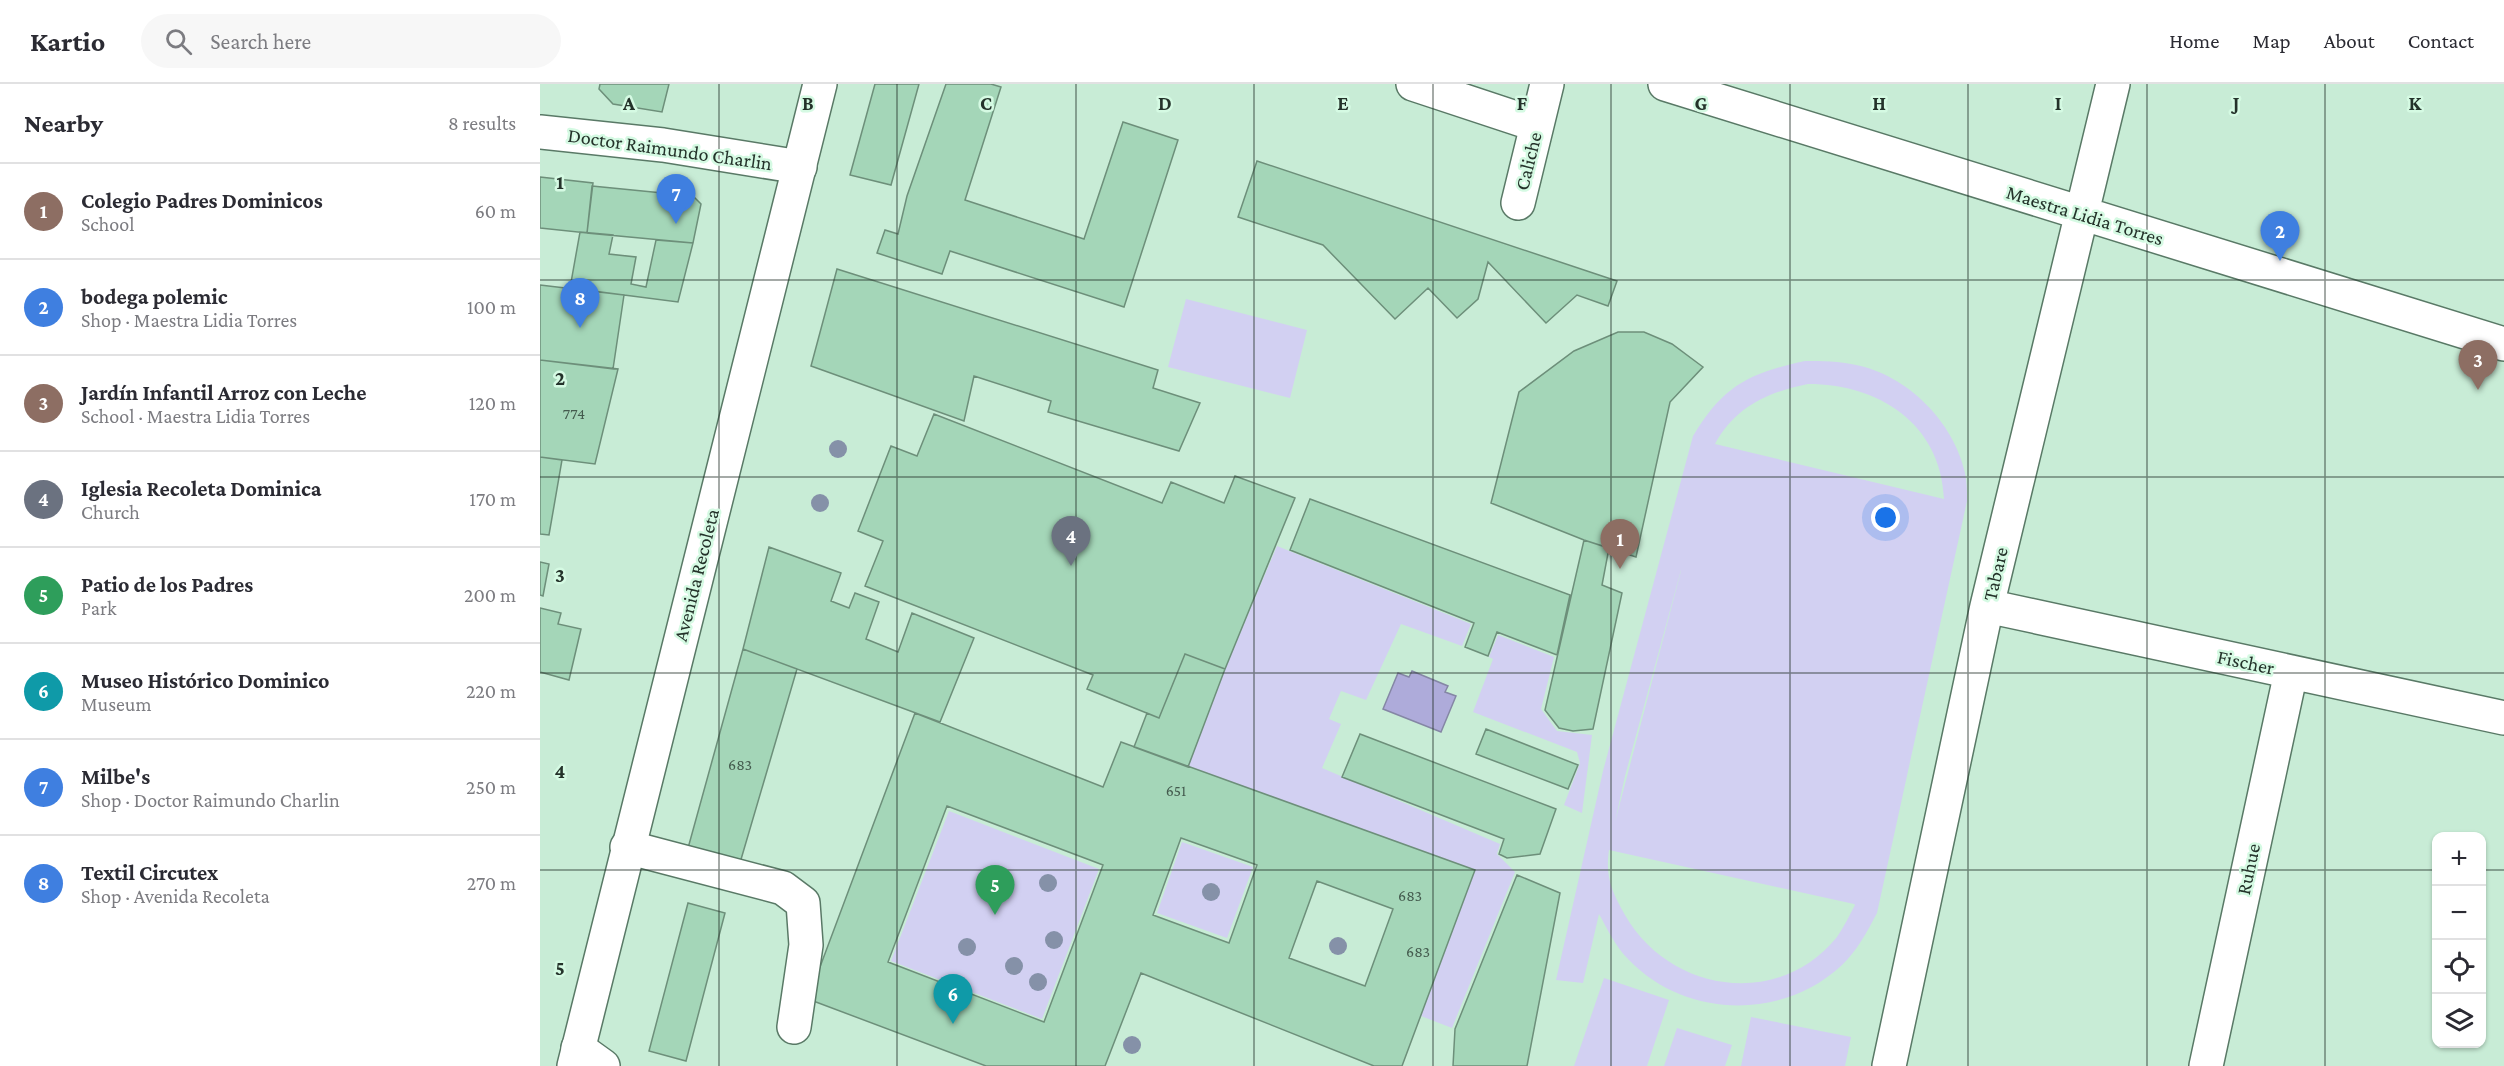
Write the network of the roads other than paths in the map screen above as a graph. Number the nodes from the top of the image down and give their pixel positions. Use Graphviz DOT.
graph roads {
  1 [pos="819,84"];
  2 [pos="1413,84"];
  3 [pos="1547,84"];
  4 [pos="1665,84"];
  5 [pos="2113,84"];
  6 [pos="1537,125"];
  7 [pos="540,132"];
  8 [pos="800,167"];
  9 [pos="1518,203"];
  10 [pos="2081,214"];
  11 [pos="2504,344"];
  12 [pos="1987,606"];
  13 [pos="2291,672"];
  14 [pos="2504,718"];
  15 [pos="627,847"];
  16 [pos="794,1027"];
  17 [pos="585,1060"];
  18 [pos="1889,1066"];
  19 [pos="2206,1066"];
  1 -- 8 [label="street, Avenida Recoleta"];
  2 -- 6 [label="street"];
  3 -- 6 [label="street, Caliche"];
  4 -- 10 [label="street, Maestra Lidia Torres"];
  5 -- 10 [label="street, Tabare"];
  6 -- 9 [label="street, Caliche"];
  7 -- 8 [label="street, Doctor Raimundo Charlin"];
  8 -- 15 [label="street, Avenida Recoleta"];
  10 -- 11 [label="street, Maestra Lidia Torres"];
  10 -- 12 [label="street, Tabare"];
  12 -- 13 [label="street, Fischer"];
  12 -- 18 [label="street, Tabare"];
  13 -- 14 [label="street, Fischer"];
  13 -- 19 [label="street, Ruhue"];
  15 -- 16 [label="street"];
  15 -- 17 [label="street, Avenida Recoleta"];
}
